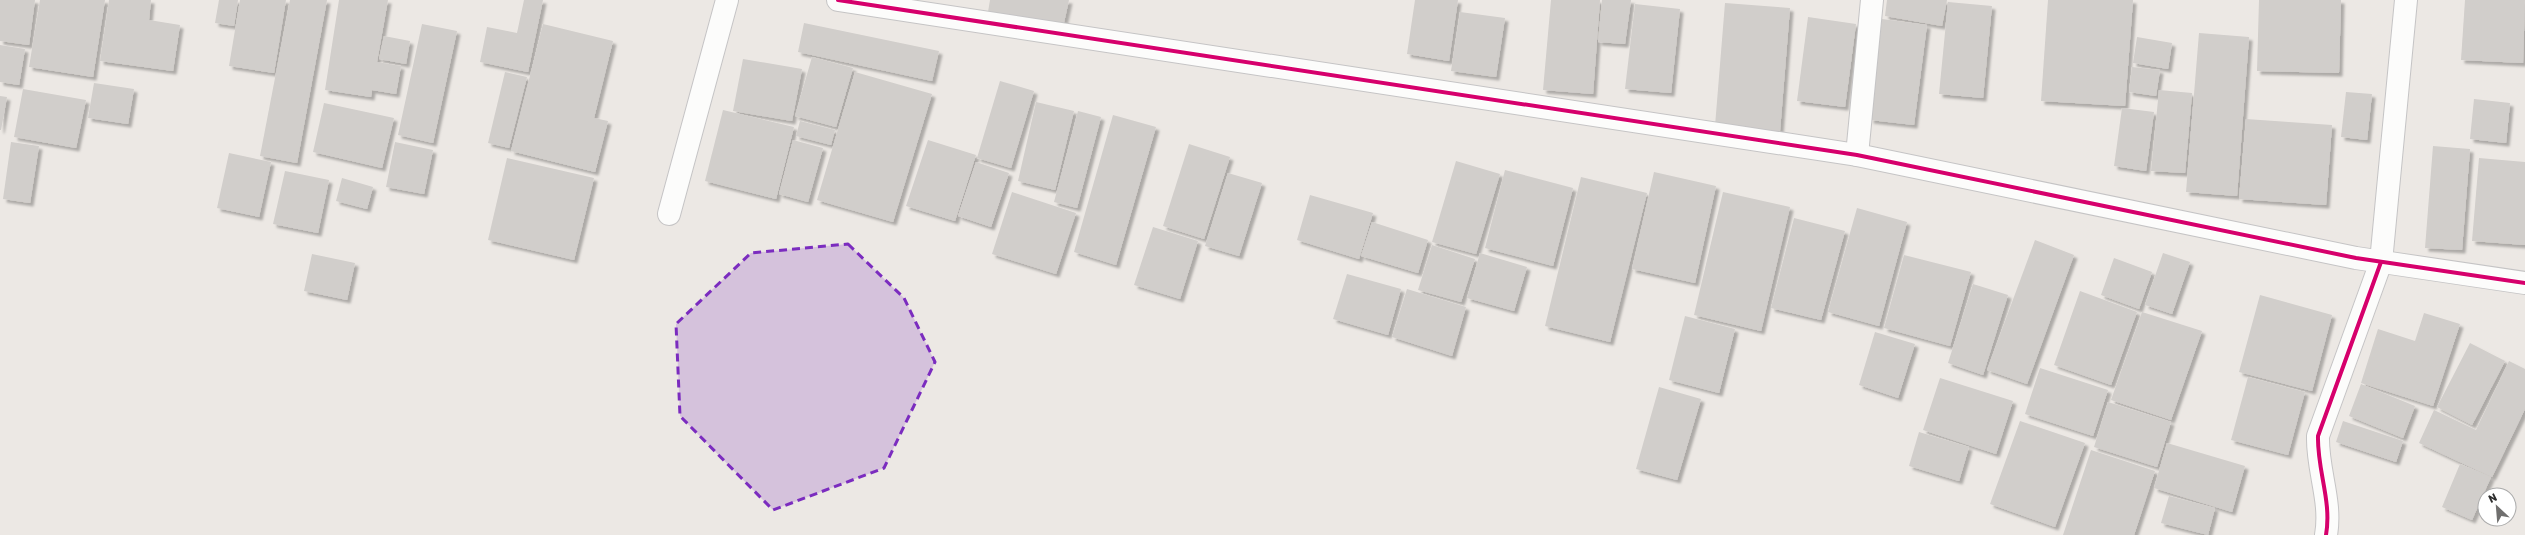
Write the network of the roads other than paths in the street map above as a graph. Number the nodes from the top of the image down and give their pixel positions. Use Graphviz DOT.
graph roads {
  1 [pos="727,0"];
  2 [pos="838,0"];
  3 [pos="1872,0"];
  4 [pos="2406,0"];
  5 [pos="1857,155"];
  6 [pos="669,214"];
  7 [pos="2381,262"];
  8 [pos="2525,283"];
  9 [pos="2326,535"];
  1 -- 6 [label="street"];
  2 -- 5 [label="street"];
  3 -- 5 [label="street"];
  4 -- 7 [label="street"];
  5 -- 7 [label="street"];
  7 -- 8 [label="street"];
  7 -- 9 [label="street"];
}
